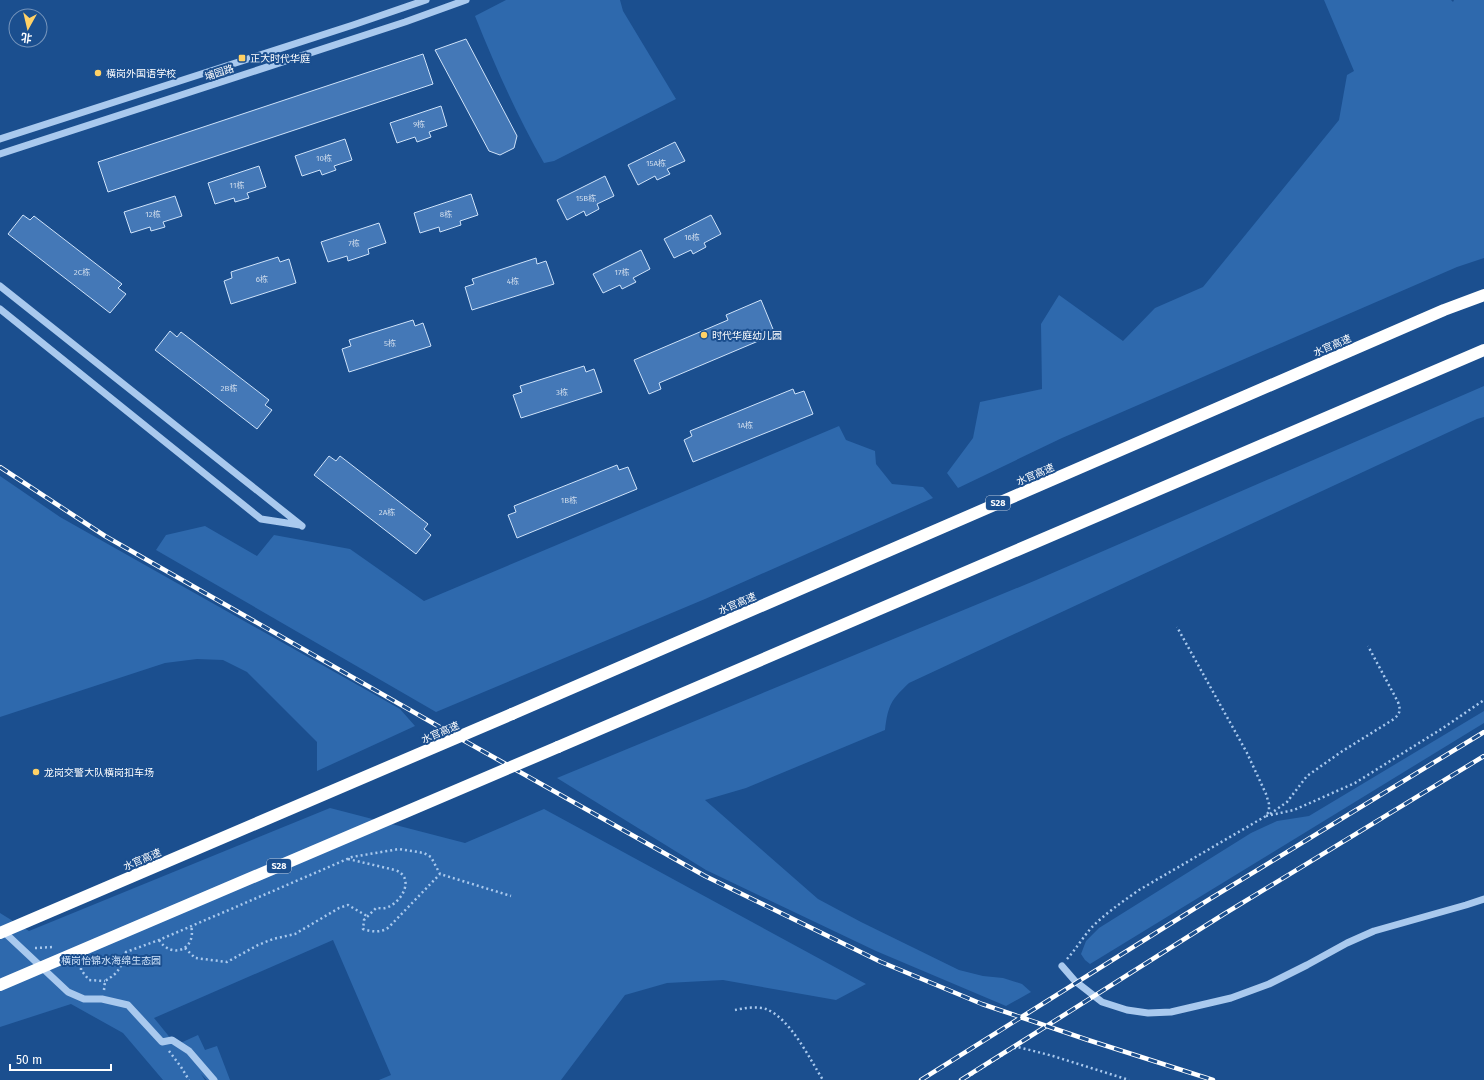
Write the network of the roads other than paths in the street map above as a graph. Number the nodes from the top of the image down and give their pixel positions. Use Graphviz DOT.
graph roads {
  1 [pos="426,0"];
  2 [pos="466,0"];
  3 [pos="0,139"];
  4 [pos="0,154"];
  5 [pos="0,286"];
  6 [pos="1484,295"];
  7 [pos="0,309"];
  8 [pos="1484,350"];
  9 [pos="1484,899"];
  10 [pos="0,929"];
  11 [pos="0,933"];
  12 [pos="1062,966"];
  13 [pos="0,985"];
  14 [pos="214,1080"];
  1 -- 3 [label="street, 埔园路"];
  2 -- 4 [label="street, 埔园路"];
  5 -- 7 [label="street"];
  6 -- 11 [label="highway, 水官高速 / S28, bridge"];
  8 -- 13 [label="highway, S28, bridge"];
  9 -- 12 [label="street"];
  10 -- 14 [label="street"];
}
